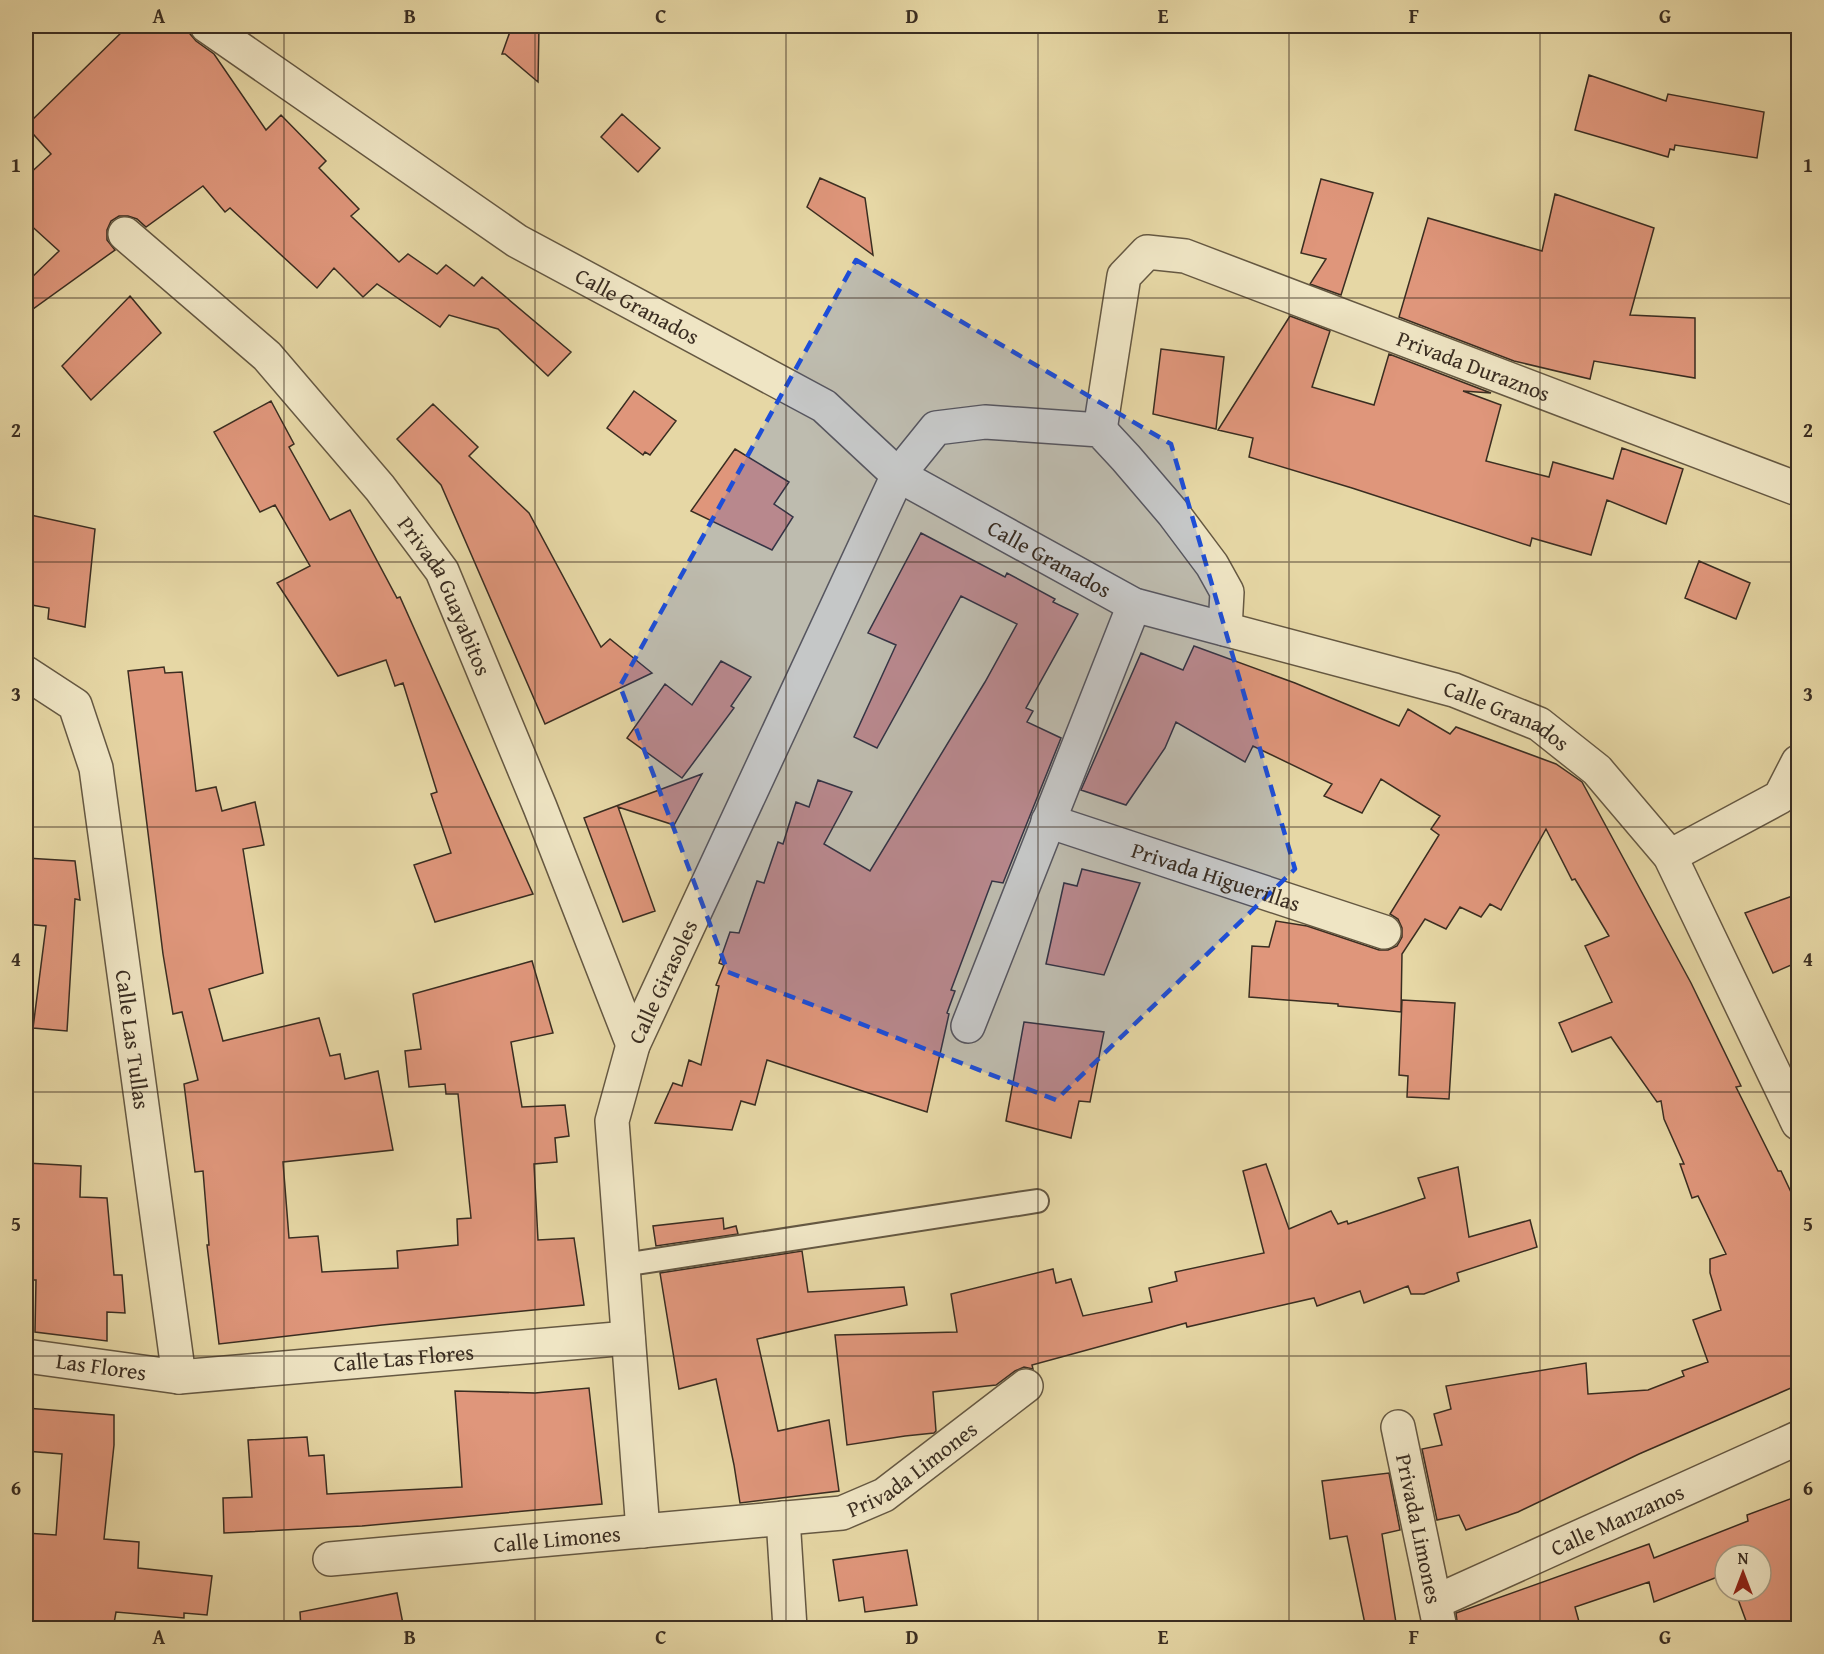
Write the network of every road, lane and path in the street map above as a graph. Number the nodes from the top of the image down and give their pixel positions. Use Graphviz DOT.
graph roads {
  1 [pos="207,26"];
  2 [pos="124,234"];
  3 [pos="1100,430"];
  4 [pos="898,475"];
  5 [pos="1795,488"];
  6 [pos="1134,605"];
  7 [pos="1225,629"];
  8 [pos="26,673"];
  9 [pos="1798,762"];
  10 [pos="1789,804"];
  11 [pos="1048,821"];
  12 [pos="1670,856"];
  13 [pos="1384,932"];
  14 [pos="968,1026"];
  15 [pos="633,1045"];
  16 [pos="1798,1123"];
  17 [pos="1037,1201"];
  18 [pos="623,1265"];
  19 [pos="628,1338"];
  20 [pos="26,1356"];
  21 [pos="179,1377"];
  22 [pos="1026,1386"];
  23 [pos="1398,1427"];
  24 [pos="1798,1438"];
  25 [pos="783,1518"];
  26 [pos="643,1531"];
  27 [pos="330,1559"];
  28 [pos="1437,1615"];
  29 [pos="790,1629"];
  1 -- 4 [label="street, Calle Granados"];
  2 -- 15 [label="street, Privada Guayabitos"];
  3 -- 4 [label="street, Calle Girasoles"];
  3 -- 5 [label="street, Privada Duraznos"];
  3 -- 7 [label="street"];
  4 -- 6 [label="street, Calle Granados"];
  4 -- 15 [label="street, Calle Girasoles"];
  6 -- 7 [label="street, Calle Granados"];
  6 -- 11 [label="street"];
  7 -- 12 [label="street, Calle Granados"];
  8 -- 21 [label="street, Calle Las Tullas"];
  9 -- 10 [label="street"];
  10 -- 12 [label="street"];
  11 -- 13 [label="street, Privada Higuerillas"];
  11 -- 14 [label="street"];
  12 -- 16 [label="street, Calle Granados"];
  15 -- 18 [label="street, Calle Girasoles"];
  17 -- 18 [label="lane"];
  18 -- 19 [label="street, Calle Girasoles"];
  19 -- 21 [label="street, Calle Las Flores"];
  19 -- 26 [label="street, Calle Girasoles"];
  20 -- 21 [label="street, Las Flores"];
  22 -- 25 [label="street, Privada Limones"];
  23 -- 28 [label="street, Privada Limones"];
  24 -- 28 [label="street, Calle Manzanos"];
  25 -- 26 [label="street, Calle Limones"];
  25 -- 29 [label="street"];
  26 -- 27 [label="street, Calle Limones"];
}
